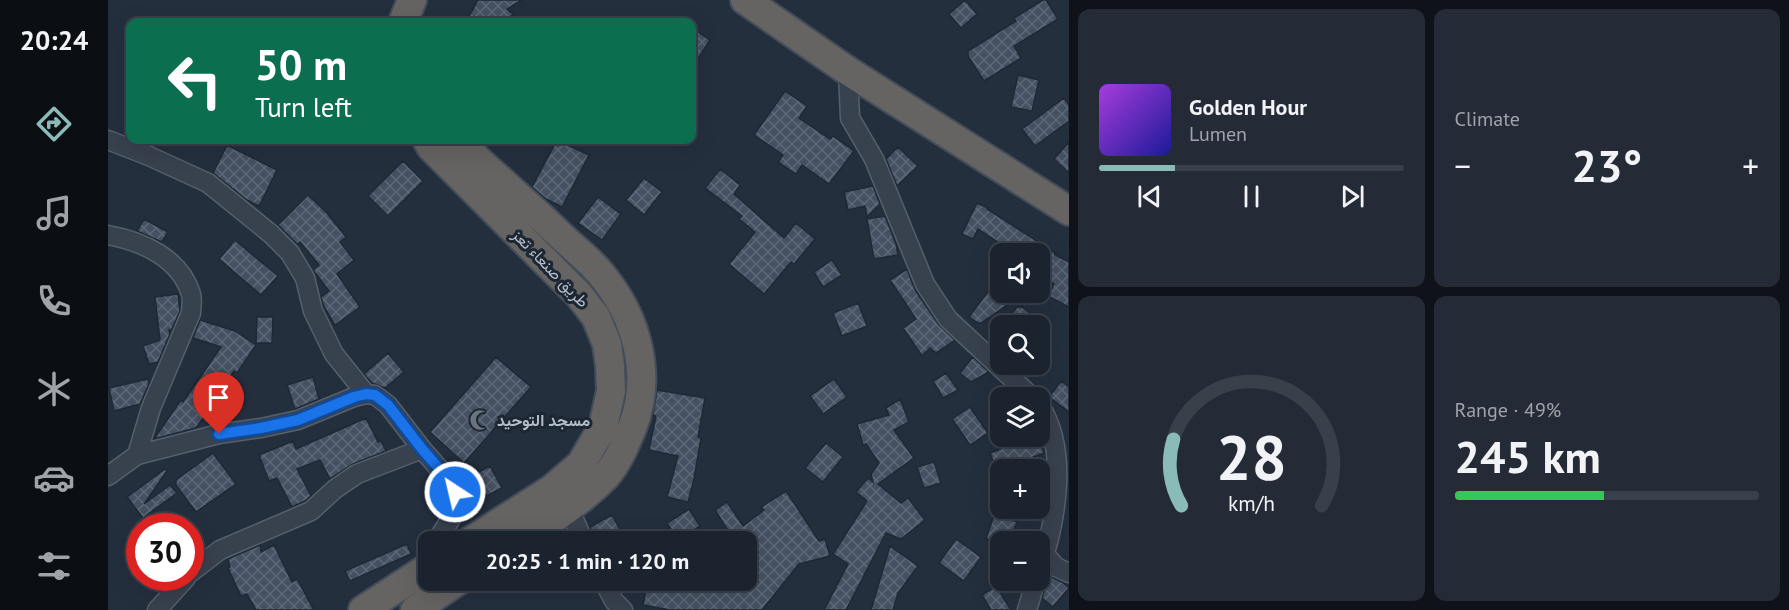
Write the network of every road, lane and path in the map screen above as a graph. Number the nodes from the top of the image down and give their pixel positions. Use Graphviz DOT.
graph roads {
  1 [pos="745,0"];
  2 [pos="848,71"];
  3 [pos="108,140"];
  4 [pos="429,144"];
  5 [pos="463,144"];
  6 [pos="1069,211"];
  7 [pos="108,235"];
  8 [pos="1021,387"];
  9 [pos="366,394"];
  10 [pos="1050,424"];
  11 [pos="422,449"];
  12 [pos="137,455"];
  13 [pos="108,476"];
  14 [pos="569,508"];
  15 [pos="443,531"];
  16 [pos="486,531"];
  17 [pos="534,531"];
  18 [pos="579,531"];
  19 [pos="1050,540"];
  20 [pos="204,562"];
  21 [pos="1050,565"];
  22 [pos="418,570"];
  23 [pos="1069,573"];
  24 [pos="174,591"];
  25 [pos="443,591"];
  26 [pos="609,591"];
  27 [pos="1033,591"];
  28 [pos="157,610"];
  29 [pos="363,610"];
  30 [pos="415,610"];
  31 [pos="623,610"];
  32 [pos="1027,610"];
  1 -- 2 [label="highway"];
  2 -- 6 [label="highway"];
  2 -- 8 [label="street"];
  3 -- 9 [label="street"];
  4 -- 16 [label="highway, طريق صنعاء تعز"];
  5 -- 14 [label="highway, طريق صنعاء تعز"];
  7 -- 12 [label="street"];
  9 -- 11 [label="street"];
  9 -- 12 [label="street"];
  10 -- 19 [label="street"];
  11 -- 15 [label="street"];
  11 -- 20 [label="street"];
  12 -- 13 [label="street"];
  14 -- 17 [label="highway, طريق صنعاء تعز"];
  14 -- 18 [label="street"];
  21 -- 23 [label="street"];
  22 -- 29 [label="highway"];
  24 -- 28 [label="street"];
  25 -- 30 [label="highway"];
  26 -- 31 [label="street"];
  27 -- 32 [label="street"];
}
